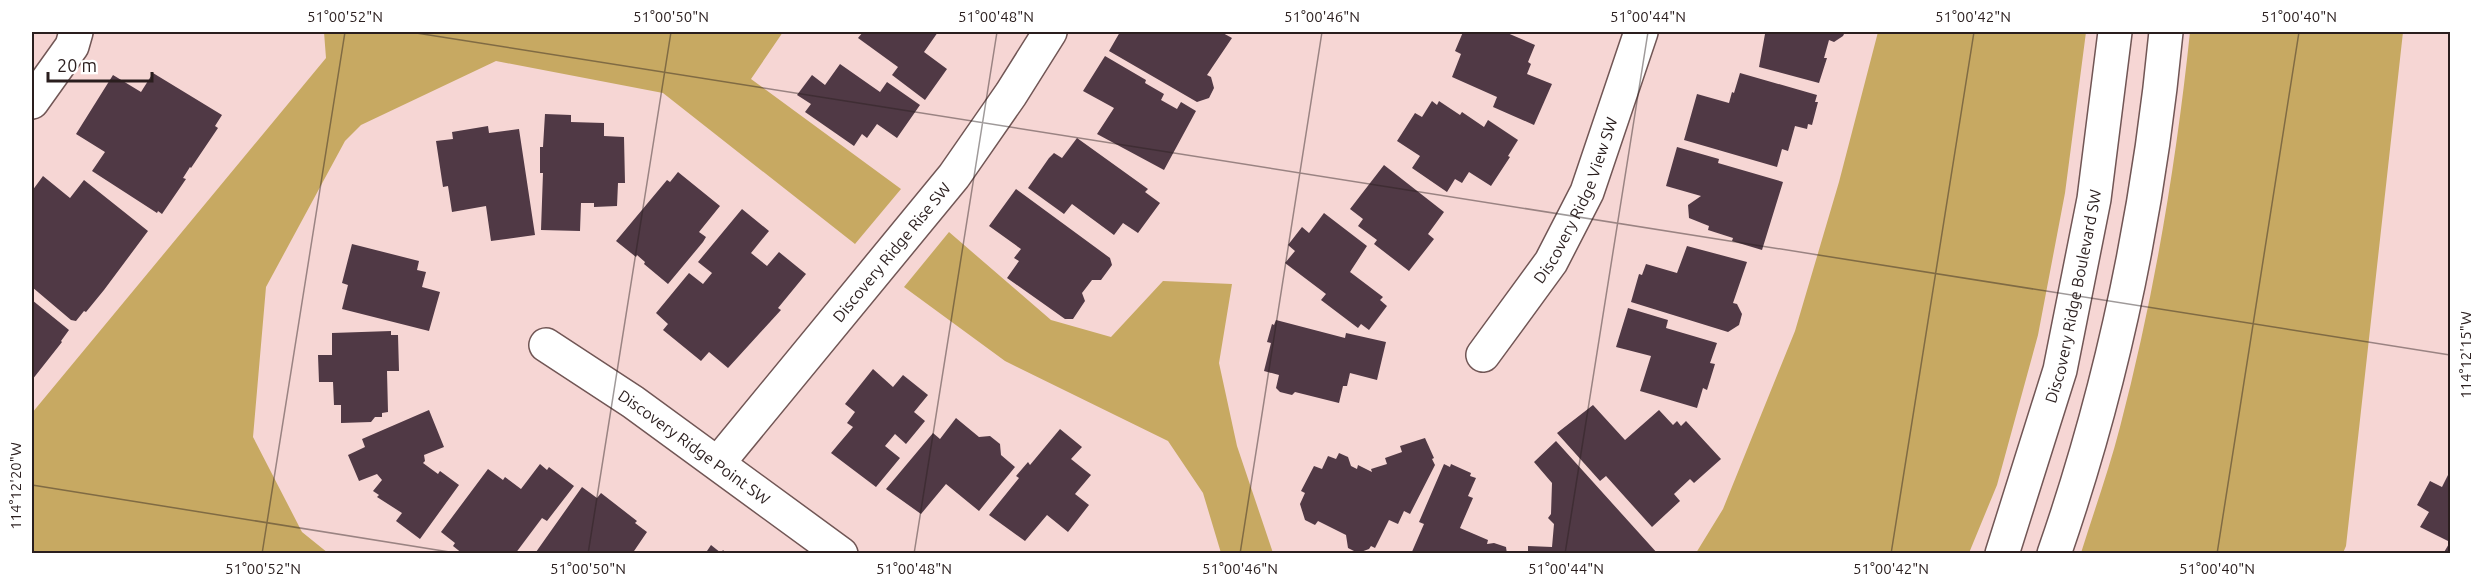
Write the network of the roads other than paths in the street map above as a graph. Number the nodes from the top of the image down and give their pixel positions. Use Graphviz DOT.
graph roads {
  1 [pos="76,32"];
  2 [pos="1050,32"];
  3 [pos="1641,32"];
  4 [pos="2115,32"];
  5 [pos="2166,32"];
  6 [pos="32,102"];
  7 [pos="546,345"];
  8 [pos="1483,355"];
  9 [pos="718,463"];
  10 [pos="841,554"];
  11 [pos="2002,554"];
  12 [pos="2054,554"];
  1 -- 6 [label="street"];
  2 -- 9 [label="street, Discovery Ridge Rise SW"];
  3 -- 8 [label="street, Discovery Ridge View SW"];
  4 -- 11 [label="street, Discovery Ridge Boulevard SW"];
  5 -- 12 [label="street"];
  7 -- 9 [label="street, Discovery Ridge Point SW"];
  9 -- 10 [label="street, Discovery Ridge Point SW"];
}
